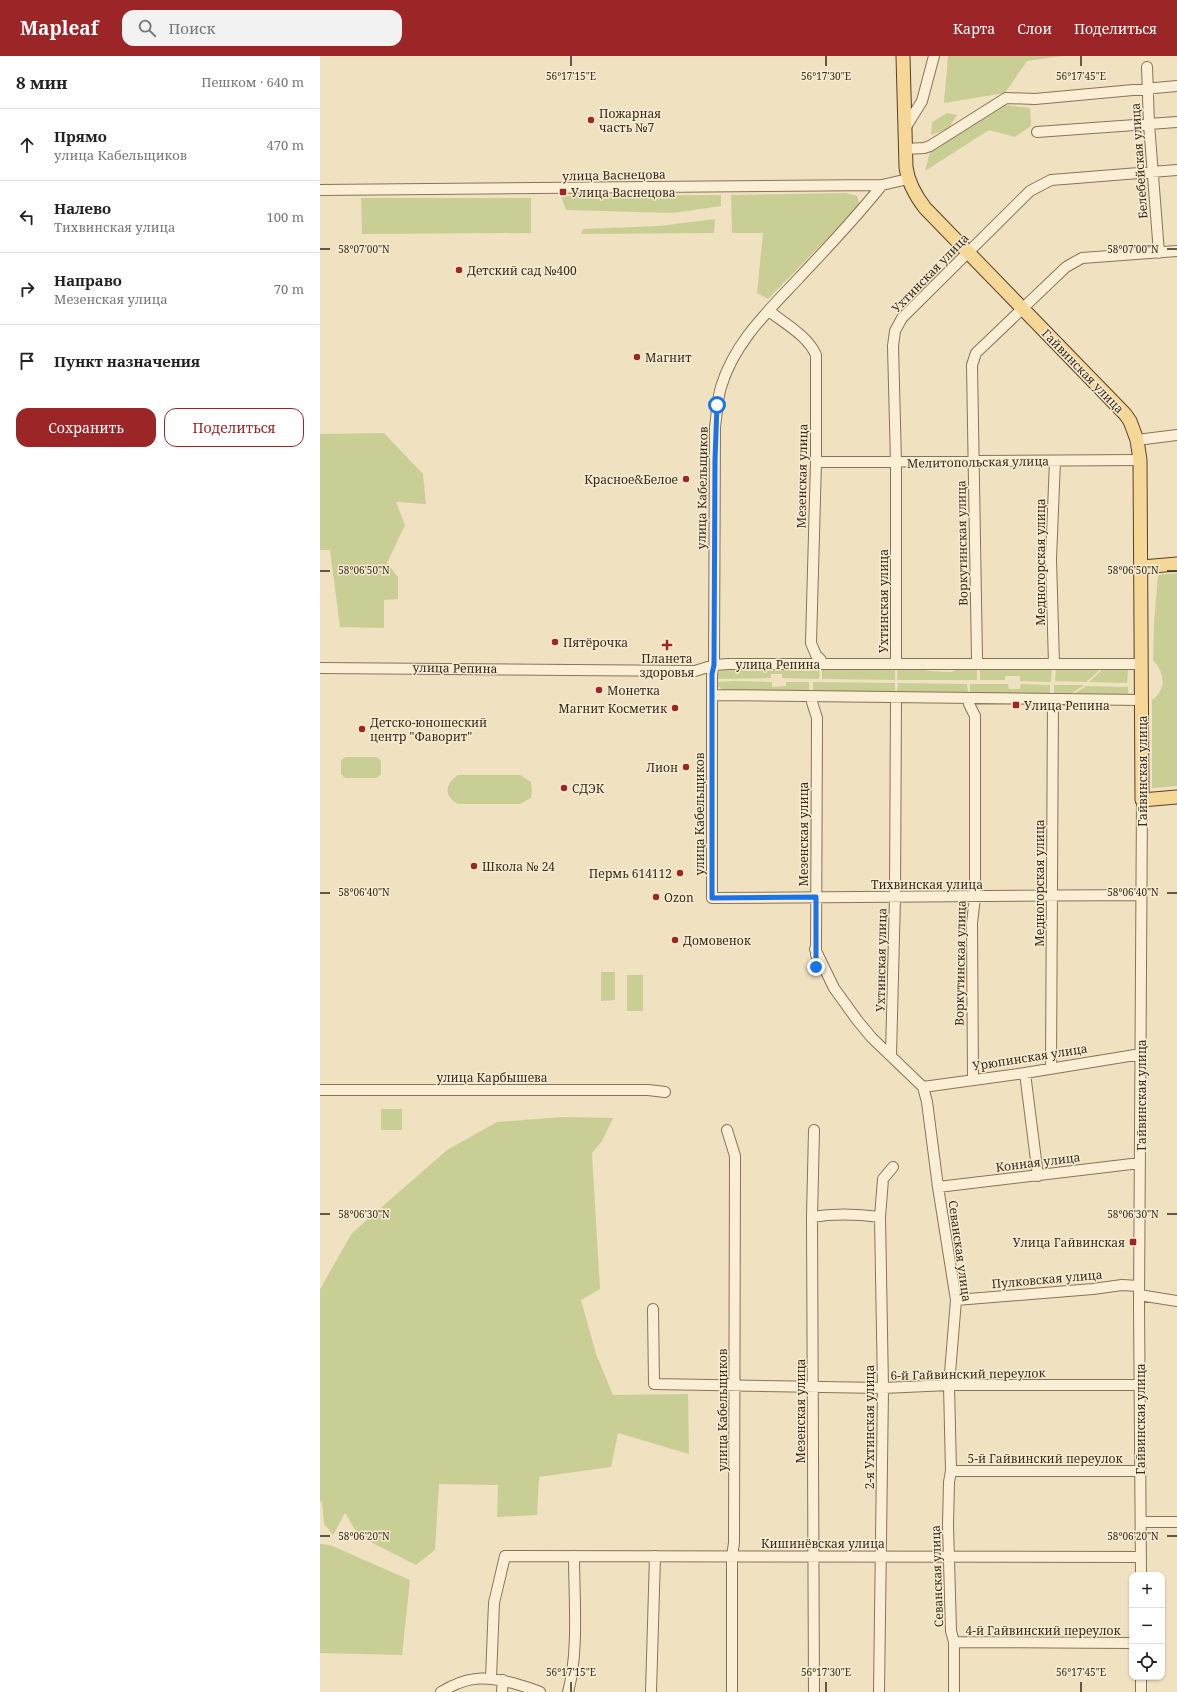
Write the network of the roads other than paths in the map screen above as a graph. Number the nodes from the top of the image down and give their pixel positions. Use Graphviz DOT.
graph roads {
  1 [pos="903,56"];
  2 [pos="934,56"];
  3 [pos="1147,67"];
  4 [pos="1177,86"];
  5 [pos="1148,88"];
  6 [pos="1177,122"];
  7 [pos="1149,124"];
  8 [pos="904,130"];
  9 [pos="1037,132"];
  10 [pos="905,149"];
  11 [pos="1177,170"];
  12 [pos="1153,173"];
  13 [pos="908,179"];
  14 [pos="882,185"];
  15 [pos="320,190"];
  16 [pos="1177,251"];
  17 [pos="968,252"];
  18 [pos="1159,253"];
  19 [pos="1022,308"];
  20 [pos="769,311"];
  21 [pos="1177,434"];
  22 [pos="1137,440"];
  23 [pos="1140,460"];
  24 [pos="1055,461"];
  25 [pos="816,462"];
  26 [pos="973,462"];
  27 [pos="896,463"];
  28 [pos="1177,564"];
  29 [pos="1142,567"];
  30 [pos="977,659"];
  31 [pos="821,660"];
  32 [pos="896,664"];
  33 [pos="1054,664"];
  34 [pos="1142,664"];
  35 [pos="714,665"];
  36 [pos="320,668"];
  37 [pos="695,671"];
  38 [pos="712,681"];
  39 [pos="712,695"];
  40 [pos="896,698"];
  41 [pos="1053,699"];
  42 [pos="1142,700"];
  43 [pos="812,702"];
  44 [pos="969,704"];
  45 [pos="1177,797"];
  46 [pos="1142,800"];
  47 [pos="1142,895"];
  48 [pos="1052,896"];
  49 [pos="816,897"];
  50 [pos="896,897"];
  51 [pos="975,897"];
  52 [pos="712,898"];
  53 [pos="815,949"];
  54 [pos="816,967"];
  55 [pos="1141,1054"];
  56 [pos="892,1055"];
  57 [pos="1051,1067"];
  58 [pos="1025,1073"];
  59 [pos="973,1079"];
  60 [pos="923,1087"];
  61 [pos="320,1090"];
  62 [pos="665,1092"];
  63 [pos="727,1130"];
  64 [pos="814,1130"];
  65 [pos="1140,1163"];
  66 [pos="893,1167"];
  67 [pos="1038,1176"];
  68 [pos="938,1187"];
  69 [pos="812,1217"];
  70 [pos="880,1217"];
  71 [pos="1139,1290"];
  72 [pos="956,1300"];
  73 [pos="1177,1301"];
  74 [pos="653,1308"];
  75 [pos="736,1385"];
  76 [pos="949,1385"];
  77 [pos="1139,1385"];
  78 [pos="813,1386"];
  79 [pos="883,1388"];
  80 [pos="951,1471"];
  81 [pos="1140,1472"];
  82 [pos="1141,1522"];
  83 [pos="1177,1522"];
  84 [pos="574,1556"];
  85 [pos="655,1556"];
  86 [pos="732,1556"];
  87 [pos="814,1556"];
  88 [pos="880,1556"];
  89 [pos="948,1556"];
  90 [pos="1141,1557"];
  91 [pos="1141,1572"];
  92 [pos="954,1642"];
  93 [pos="1129,1643"];
  94 [pos="491,1678"];
  95 [pos="502,1680"];
  96 [pos="1141,1680"];
  97 [pos="441,1692"];
  98 [pos="502,1692"];
  99 [pos="540,1692"];
  100 [pos="568,1692"];
  101 [pos="651,1692"];
  102 [pos="732,1692"];
  103 [pos="814,1692"];
  104 [pos="880,1692"];
  105 [pos="954,1692"];
  106 [pos="1141,1692"];
  1 -- 8 [label="main road, Гайвинская улица"];
  2 -- 8 [label="street"];
  3 -- 5 [label="street, Белебейская улица"];
  4 -- 5 [label="street"];
  5 -- 7 [label="street, Белебейская улица"];
  5 -- 10 [label="street"];
  6 -- 7 [label="street"];
  7 -- 9 [label="street"];
  7 -- 12 [label="street, Белебейская улица"];
  8 -- 10 [label="main road, Гайвинская улица"];
  10 -- 13 [label="main road, Гайвинская улица"];
  11 -- 12 [label="street, Ухтинская улица"];
  12 -- 17 [label="street, Ухтинская улица"];
  12 -- 18 [label="street, Белебейская улица"];
  13 -- 14 [label="street, улица Васнецова"];
  13 -- 17 [label="main road, Гайвинская улица"];
  14 -- 15 [label="street, улица Васнецова"];
  14 -- 20 [label="street, улица Кабельщиков"];
  16 -- 18 [label="street, Воркутинская улица"];
  17 -- 19 [label="main road, Гайвинская улица"];
  17 -- 27 [label="street, Ухтинская улица"];
  18 -- 19 [label="street, Воркутинская улица"];
  19 -- 22 [label="main road, Гайвинская улица"];
  19 -- 26 [label="street, Воркутинская улица"];
  20 -- 25 [label="street, Мезенская улица"];
  20 -- 35 [label="street, улица Кабельщиков"];
  21 -- 22 [label="street"];
  22 -- 23 [label="main road, Гайвинская улица"];
  23 -- 24 [label="street, Мелитопольская улица"];
  23 -- 29 [label="main road, Гайвинская улица"];
  24 -- 26 [label="street, Мелитопольская улица"];
  24 -- 33 [label="street, Медногорская улица"];
  25 -- 27 [label="street, Мелитопольская улица"];
  25 -- 31 [label="street, Мезенская улица"];
  26 -- 27 [label="street, Мелитопольская улица"];
  26 -- 30 [label="street, Воркутинская улица"];
  27 -- 32 [label="street, Ухтинская улица"];
  28 -- 29 [label="main road"];
  29 -- 34 [label="main road, Гайвинская улица"];
  32 -- 33 [label="street, улица Репина"];
  32 -- 35 [label="street, улица Репина"];
  33 -- 34 [label="street, улица Репина"];
  34 -- 42 [label="main road, Гайвинская улица"];
  35 -- 37 [label="street, улица Репина"];
  35 -- 38 [label="street, улица Кабельщиков"];
  36 -- 37 [label="street, улица Репина"];
  37 -- 38 [label="street"];
  38 -- 39 [label="street, улица Кабельщиков"];
  39 -- 40 [label="street"];
  39 -- 52 [label="street, улица Кабельщиков"];
  40 -- 41 [label="street"];
  40 -- 50 [label="street, Ухтинская улица"];
  41 -- 42 [label="street"];
  41 -- 48 [label="street, Медногорская улица"];
  42 -- 46 [label="main road, Гайвинская улица"];
  43 -- 49 [label="street, Мезенская улица"];
  44 -- 51 [label="street, Воркутинская улица"];
  45 -- 46 [label="main road"];
  46 -- 47 [label="street, Гайвинская улица"];
  47 -- 48 [label="street, Тихвинская улица"];
  47 -- 55 [label="street, Гайвинская улица"];
  48 -- 51 [label="street, Тихвинская улица"];
  48 -- 57 [label="street, Медногорская улица"];
  49 -- 50 [label="street, Тихвинская улица"];
  49 -- 52 [label="street, Тихвинская улица"];
  49 -- 53 [label="street, Мезенская улица"];
  50 -- 51 [label="street, Тихвинская улица"];
  50 -- 56 [label="street, Ухтинская улица"];
  51 -- 59 [label="street, Воркутинская улица"];
  53 -- 54 [label="street, Мезенская улица"];
  53 -- 56 [label="street"];
  55 -- 57 [label="street, Урюпинская улица"];
  55 -- 65 [label="street, Гайвинская улица"];
  56 -- 60 [label="street"];
  57 -- 58 [label="street, Урюпинская улица"];
  58 -- 59 [label="street, Урюпинская улица"];
  58 -- 67 [label="street"];
  59 -- 60 [label="street, Урюпинская улица"];
  60 -- 68 [label="street, Севанская улица"];
  61 -- 62 [label="street, улица Карбышева"];
  63 -- 75 [label="street, улица Кабельщиков"];
  64 -- 69 [label="street, Мезенская улица"];
  65 -- 67 [label="street, Конная улица"];
  65 -- 71 [label="street, Гайвинская улица"];
  66 -- 70 [label="street, 2-я Ухтинская улица"];
  67 -- 68 [label="street, Конная улица"];
  68 -- 72 [label="street, Севанская улица"];
  69 -- 70 [label="street"];
  69 -- 78 [label="street, Мезенская улица"];
  70 -- 79 [label="street, 2-я Ухтинская улица"];
  71 -- 72 [label="street, Пулковская улица"];
  71 -- 73 [label="street, Пулковская улица"];
  71 -- 77 [label="street, Гайвинская улица"];
  72 -- 76 [label="street, Севанская улица"];
  74 -- 75 [label="street, 6-й Гайвинский переулок"];
  75 -- 78 [label="street, 6-й Гайвинский переулок"];
  75 -- 86 [label="street, улица Кабельщиков"];
  76 -- 77 [label="street, 6-й Гайвинский переулок"];
  76 -- 79 [label="street, 6-й Гайвинский переулок"];
  76 -- 80 [label="street, Севанская улица"];
  77 -- 81 [label="street, Гайвинская улица"];
  78 -- 79 [label="street, 6-й Гайвинский переулок"];
  78 -- 87 [label="street, Мезенская улица"];
  79 -- 88 [label="street, 2-я Ухтинская улица"];
  80 -- 81 [label="street, 5-й Гайвинский переулок"];
  80 -- 89 [label="street, Севанская улица"];
  81 -- 82 [label="street, Гайвинская улица"];
  82 -- 83 [label="street"];
  82 -- 90 [label="street, Гайвинская улица"];
  84 -- 85 [label="street, Кишинёвская улица"];
  84 -- 94 [label="street, Кишинёвская улица"];
  84 -- 100 [label="street"];
  85 -- 86 [label="street, Кишинёвская улица"];
  85 -- 101 [label="street"];
  86 -- 87 [label="street, Кишинёвская улица"];
  86 -- 102 [label="street, улица Кабельщиков"];
  87 -- 88 [label="street, Кишинёвская улица"];
  87 -- 103 [label="street, Мезенская улица"];
  88 -- 89 [label="street, Кишинёвская улица"];
  88 -- 104 [label="street, 2-я Ухтинская улица"];
  89 -- 90 [label="street, Кишинёвская улица"];
  89 -- 92 [label="street, Севанская улица"];
  90 -- 91 [label="street, Гайвинская улица"];
  92 -- 93 [label="street, 4-й Гайвинский переулок"];
  92 -- 105 [label="street, Севанская улица"];
  94 -- 95 [label="street"];
  94 -- 97 [label="street"];
  95 -- 98 [label="street"];
  95 -- 99 [label="street"];
  96 -- 106 [label="street"];
}
